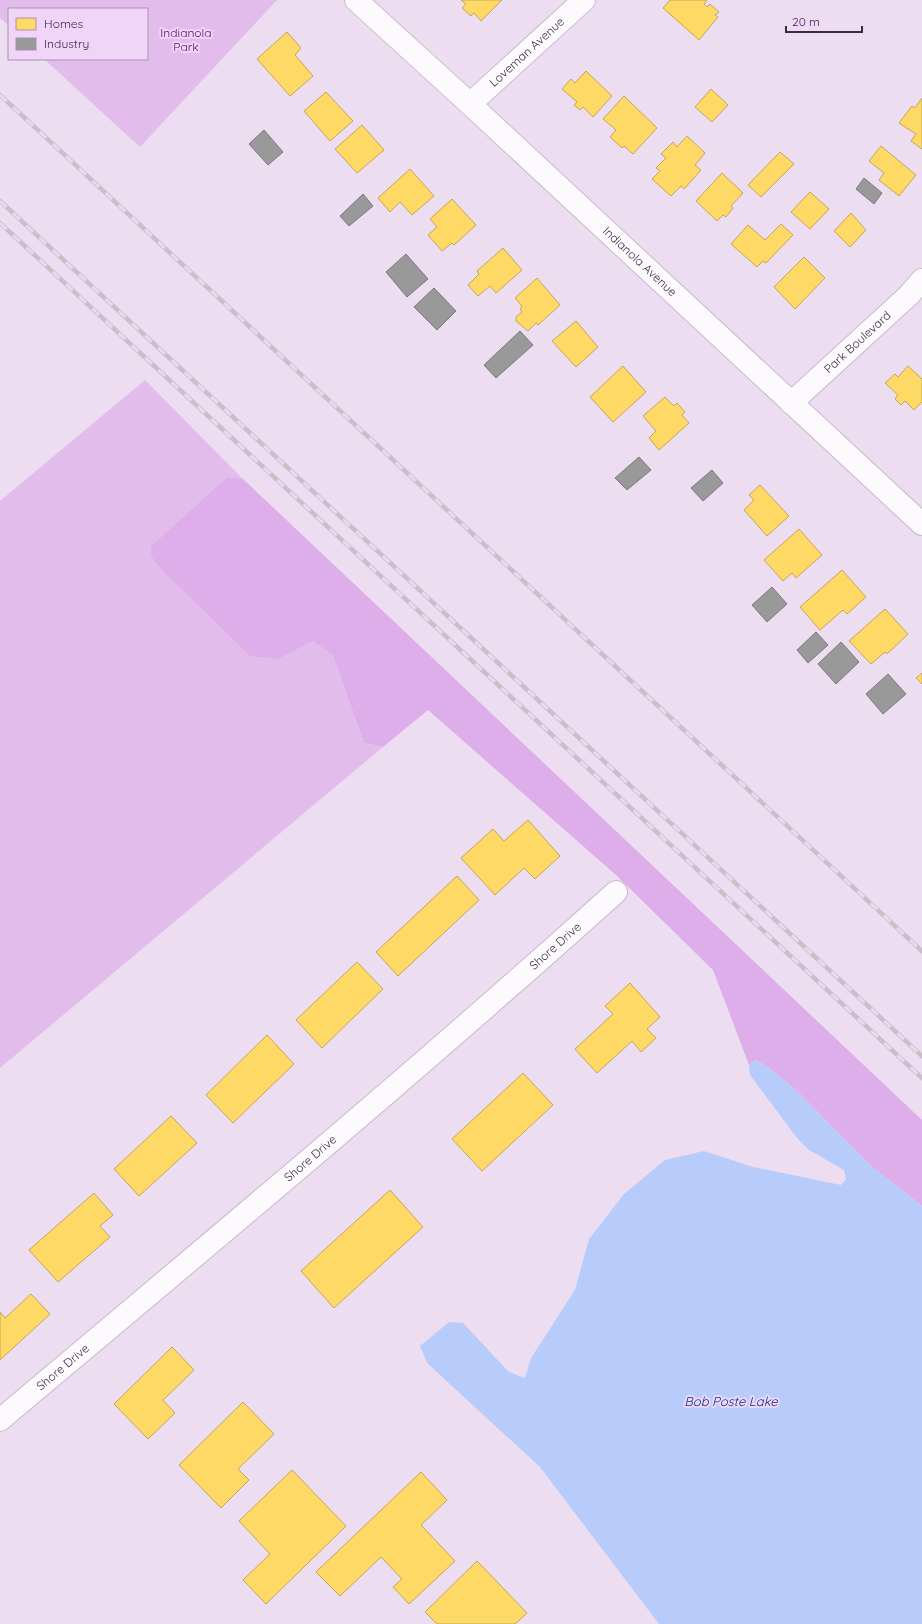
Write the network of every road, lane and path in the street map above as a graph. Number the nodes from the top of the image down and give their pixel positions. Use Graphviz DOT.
graph roads {
  1 [pos="356,0"];
  2 [pos="584,0"];
  3 [pos="470,104"];
  4 [pos="922,280"];
  5 [pos="791,403"];
  6 [pos="922,524"];
  7 [pos="616,892"];
  8 [pos="0,1420"];
  1 -- 3 [label="street, Indianola Avenue"];
  2 -- 3 [label="street, Loveman Avenue"];
  3 -- 5 [label="street, Indianola Avenue"];
  4 -- 5 [label="street, Park Boulevard"];
  5 -- 6 [label="street, Indianola Avenue"];
  7 -- 8 [label="street, Shore Drive"];
}
